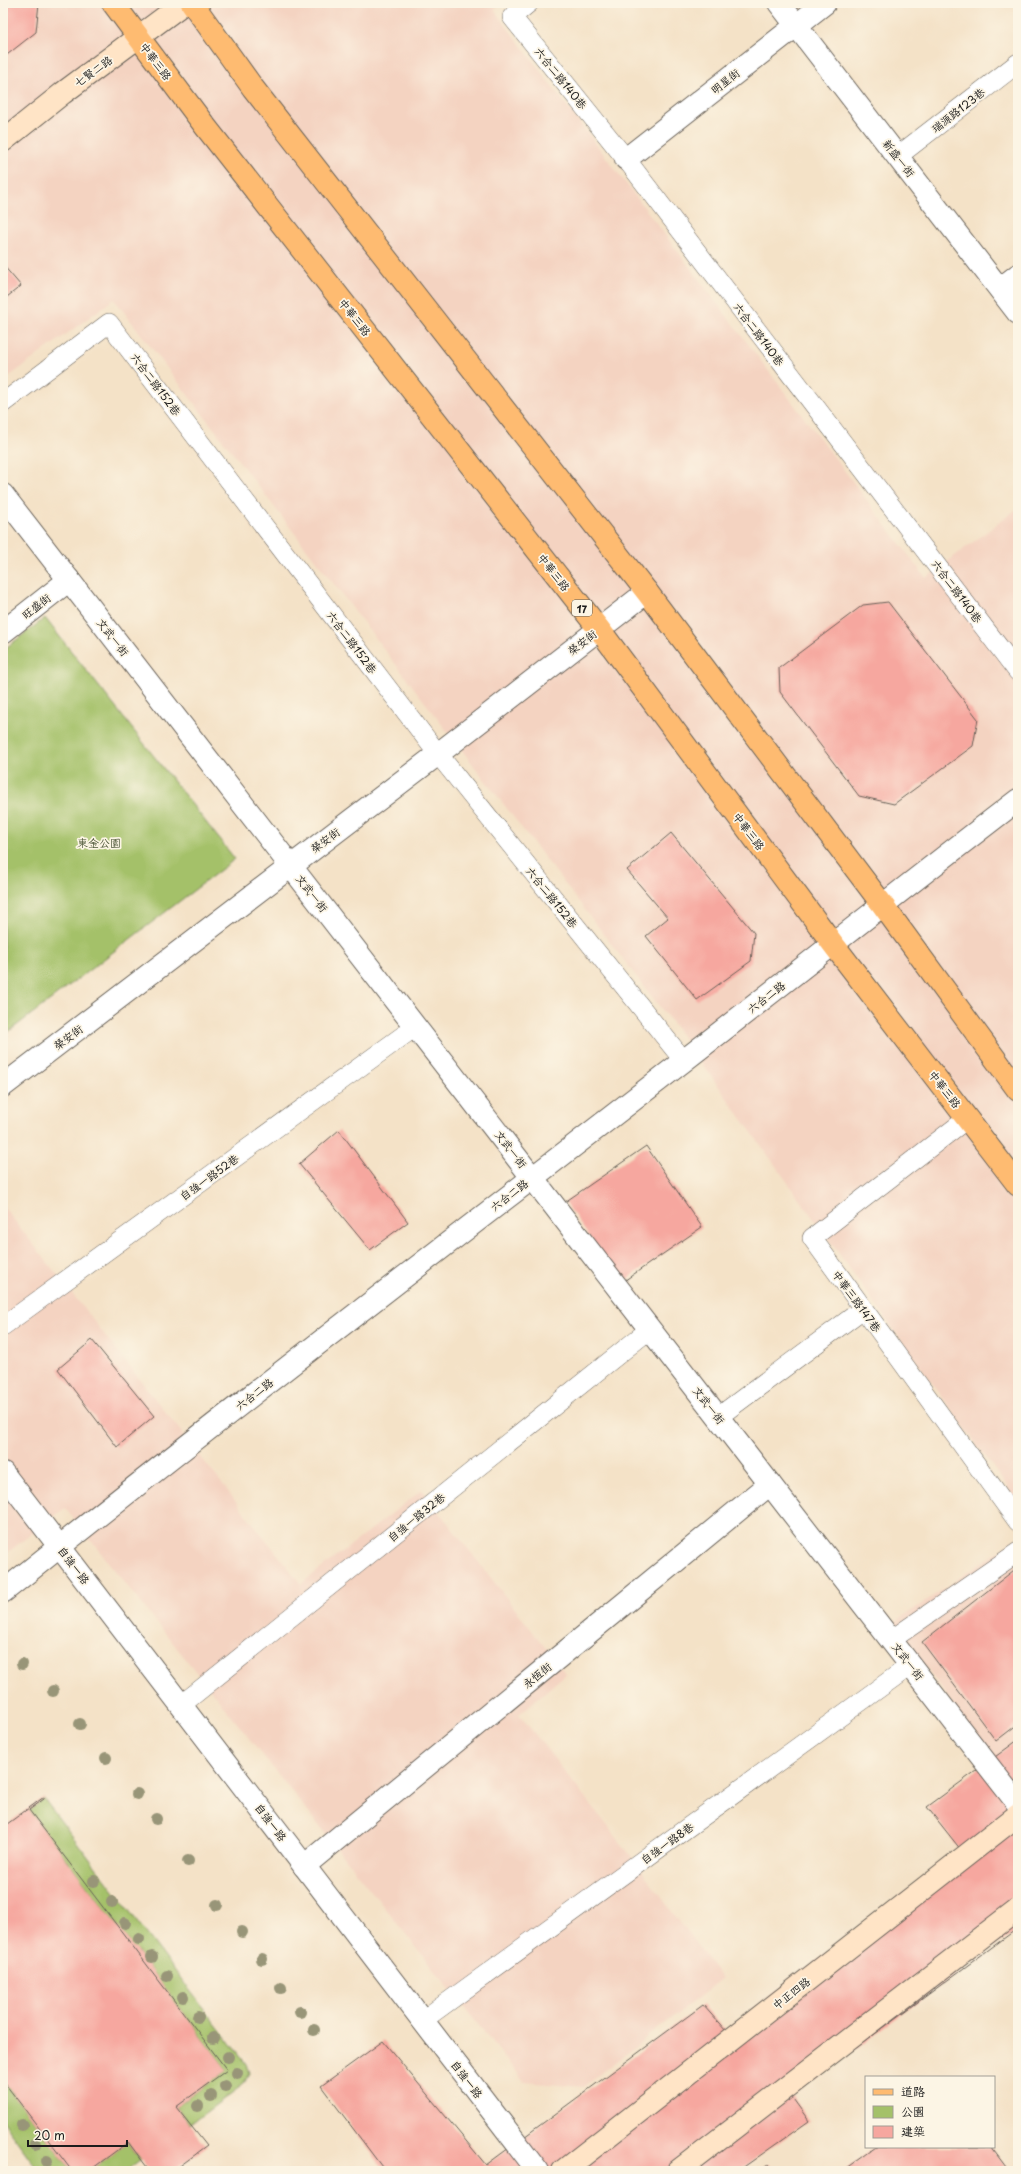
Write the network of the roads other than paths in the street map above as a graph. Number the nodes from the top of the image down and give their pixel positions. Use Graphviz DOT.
graph roads {
  1 [pos="113,3"];
  2 [pos="184,3"];
  3 [pos="192,3"];
  4 [pos="529,3"];
  5 [pos="779,3"];
  6 [pos="825,3"];
  7 [pos="796,25"];
  8 [pos="138,38"];
  9 [pos="1018,63"];
  10 [pos="3,141"];
  11 [pos="898,156"];
  12 [pos="626,159"];
  13 [pos="1018,276"];
  14 [pos="1000,289"];
  15 [pos="1018,312"];
  16 [pos="3,403"];
  17 [pos="3,495"];
  18 [pos="69,580"];
  19 [pos="646,592"];
  20 [pos="599,629"];
  21 [pos="3,632"];
  22 [pos="1018,672"];
  23 [pos="438,754"];
  24 [pos="1018,800"];
  25 [pos="291,866"];
  26 [pos="882,904"];
  27 [pos="833,944"];
  28 [pos="415,1027"];
  29 [pos="684,1060"];
  30 [pos="3,1086"];
  31 [pos="1018,1090"];
  32 [pos="968,1118"];
  33 [pos="532,1177"];
  34 [pos="1018,1185"];
  35 [pos="863,1309"];
  36 [pos="3,1326"];
  37 [pos="650,1329"];
  38 [pos="718,1417"];
  39 [pos="3,1473"];
  40 [pos="770,1484"];
  41 [pos="1018,1522"];
  42 [pos="60,1546"];
  43 [pos="1018,1552"];
  44 [pos="3,1592"];
  45 [pos="891,1640"];
  46 [pos="911,1665"];
  47 [pos="181,1705"];
  48 [pos="1018,1804"];
  49 [pos="1018,1815"];
  50 [pos="304,1866"];
  51 [pos="1018,1909"];
  52 [pos="423,2020"];
  53 [pos="538,2171"];
  54 [pos="563,2171"];
  55 [pos="678,2171"];
  1 -- 8 [label="main road, 中華三路 / 17"];
  2 -- 8 [label="street, 七賢二路"];
  3 -- 19 [label="main road"];
  4 -- 12 [label="lane, 六合二路140巷"];
  5 -- 7 [label="street, 新盛一街"];
  6 -- 7 [label="street, 明星街"];
  7 -- 11 [label="street, 新盛一街"];
  7 -- 12 [label="street, 明星街"];
  8 -- 10 [label="street, 七賢二路"];
  8 -- 20 [label="main road, 中華三路 / 17"];
  9 -- 11 [label="lane, 瑞源路123巷"];
  11 -- 14 [label="street, 新盛一街"];
  12 -- 22 [label="lane, 六合二路140巷"];
  13 -- 14 [label="street"];
  14 -- 15 [label="street, 新盛一街"];
  16 -- 23 [label="lane, 六合二路152巷"];
  17 -- 18 [label="street, 文武一街"];
  18 -- 21 [label="street, 旺盛街"];
  18 -- 25 [label="street, 文武一街"];
  19 -- 20 [label="street, 榮安街"];
  19 -- 26 [label="main road"];
  20 -- 23 [label="street, 榮安街"];
  20 -- 27 [label="main road, 中華三路 / 17"];
  23 -- 25 [label="street, 榮安街"];
  23 -- 29 [label="lane, 六合二路152巷"];
  24 -- 26 [label="street, 六合二路"];
  25 -- 28 [label="street, 文武一街"];
  25 -- 30 [label="street, 榮安街"];
  26 -- 27 [label="street, 六合二路"];
  26 -- 31 [label="main road"];
  27 -- 29 [label="street, 六合二路"];
  27 -- 32 [label="main road, 中華三路 / 17"];
  28 -- 33 [label="street, 文武一街"];
  28 -- 36 [label="lane, 自強一路52巷"];
  29 -- 33 [label="street, 六合二路"];
  32 -- 34 [label="main road, 中華三路 / 17"];
  32 -- 35 [label="lane, 中華三路147巷"];
  33 -- 37 [label="street, 文武一街"];
  33 -- 42 [label="street, 六合二路"];
  35 -- 38 [label="lane"];
  35 -- 41 [label="lane, 中華三路147巷"];
  37 -- 38 [label="street, 文武一街"];
  37 -- 47 [label="lane, 自強一路32巷"];
  38 -- 40 [label="street, 文武一街"];
  39 -- 42 [label="street, 自強一路"];
  40 -- 45 [label="street, 文武一街"];
  40 -- 50 [label="street, 永恆街"];
  42 -- 44 [label="street, 六合二路"];
  42 -- 47 [label="street, 自強一路"];
  43 -- 45 [label="lane"];
  45 -- 46 [label="street, 文武一街"];
  46 -- 48 [label="street, 文武一街"];
  46 -- 52 [label="lane, 自強一路8巷"];
  47 -- 50 [label="street, 自強一路"];
  49 -- 54 [label="street, 中正四路"];
  50 -- 52 [label="street, 自強一路"];
  51 -- 55 [label="street"];
  52 -- 53 [label="street, 自強一路"];
}
